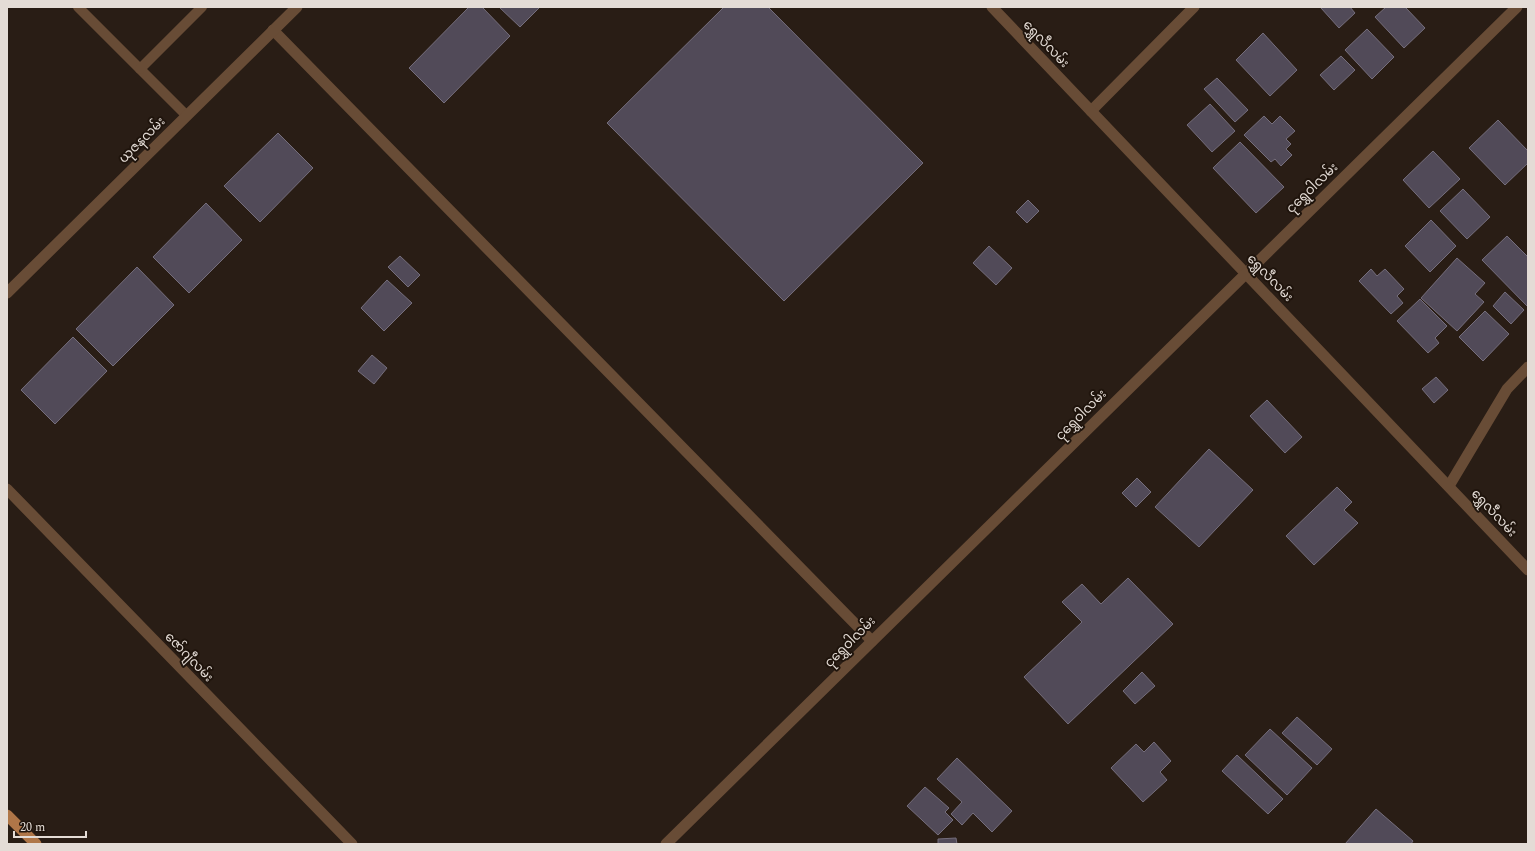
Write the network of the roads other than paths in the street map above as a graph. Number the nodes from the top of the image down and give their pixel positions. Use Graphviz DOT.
graph roads {
  1 [pos="78,7"];
  2 [pos="202,7"];
  3 [pos="296,7"];
  4 [pos="992,7"];
  5 [pos="1194,7"];
  6 [pos="1517,7"];
  7 [pos="274,30"];
  8 [pos="140,68"];
  9 [pos="1091,111"];
  10 [pos="186,115"];
  11 [pos="1245,272"];
  12 [pos="7,293"];
  13 [pos="1528,366"];
  14 [pos="1449,486"];
  15 [pos="7,489"];
  16 [pos="1528,570"];
  17 [pos="872,640"];
  18 [pos="7,815"];
  19 [pos="36,844"];
  20 [pos="352,844"];
  21 [pos="666,844"];
  1 -- 8 [label="lane"];
  2 -- 8 [label="lane"];
  3 -- 7 [label="street, ယုဇနလမ်း"];
  4 -- 9 [label="street, ရွှေလီလမ်း"];
  5 -- 9 [label="street"];
  6 -- 11 [label="street, ငုရွှေဝါလမ်း"];
  7 -- 10 [label="street, ယုဇနလမ်း"];
  7 -- 17 [label="street"];
  8 -- 10 [label="lane"];
  9 -- 11 [label="street, ရွှေလီလမ်း"];
  10 -- 12 [label="street, ယုဇနလမ်း"];
  11 -- 14 [label="street, ရွှေလီလမ်း"];
  11 -- 17 [label="street, ငုရွှေဝါလမ်း"];
  13 -- 14 [label="street"];
  14 -- 16 [label="street, ရွှေလီလမ်း"];
  15 -- 20 [label="street, ဇော်ဂျီလမ်း"];
  17 -- 21 [label="street, ငုရွှေဝါလမ်း"];
  18 -- 19 [label="main road"];
}
